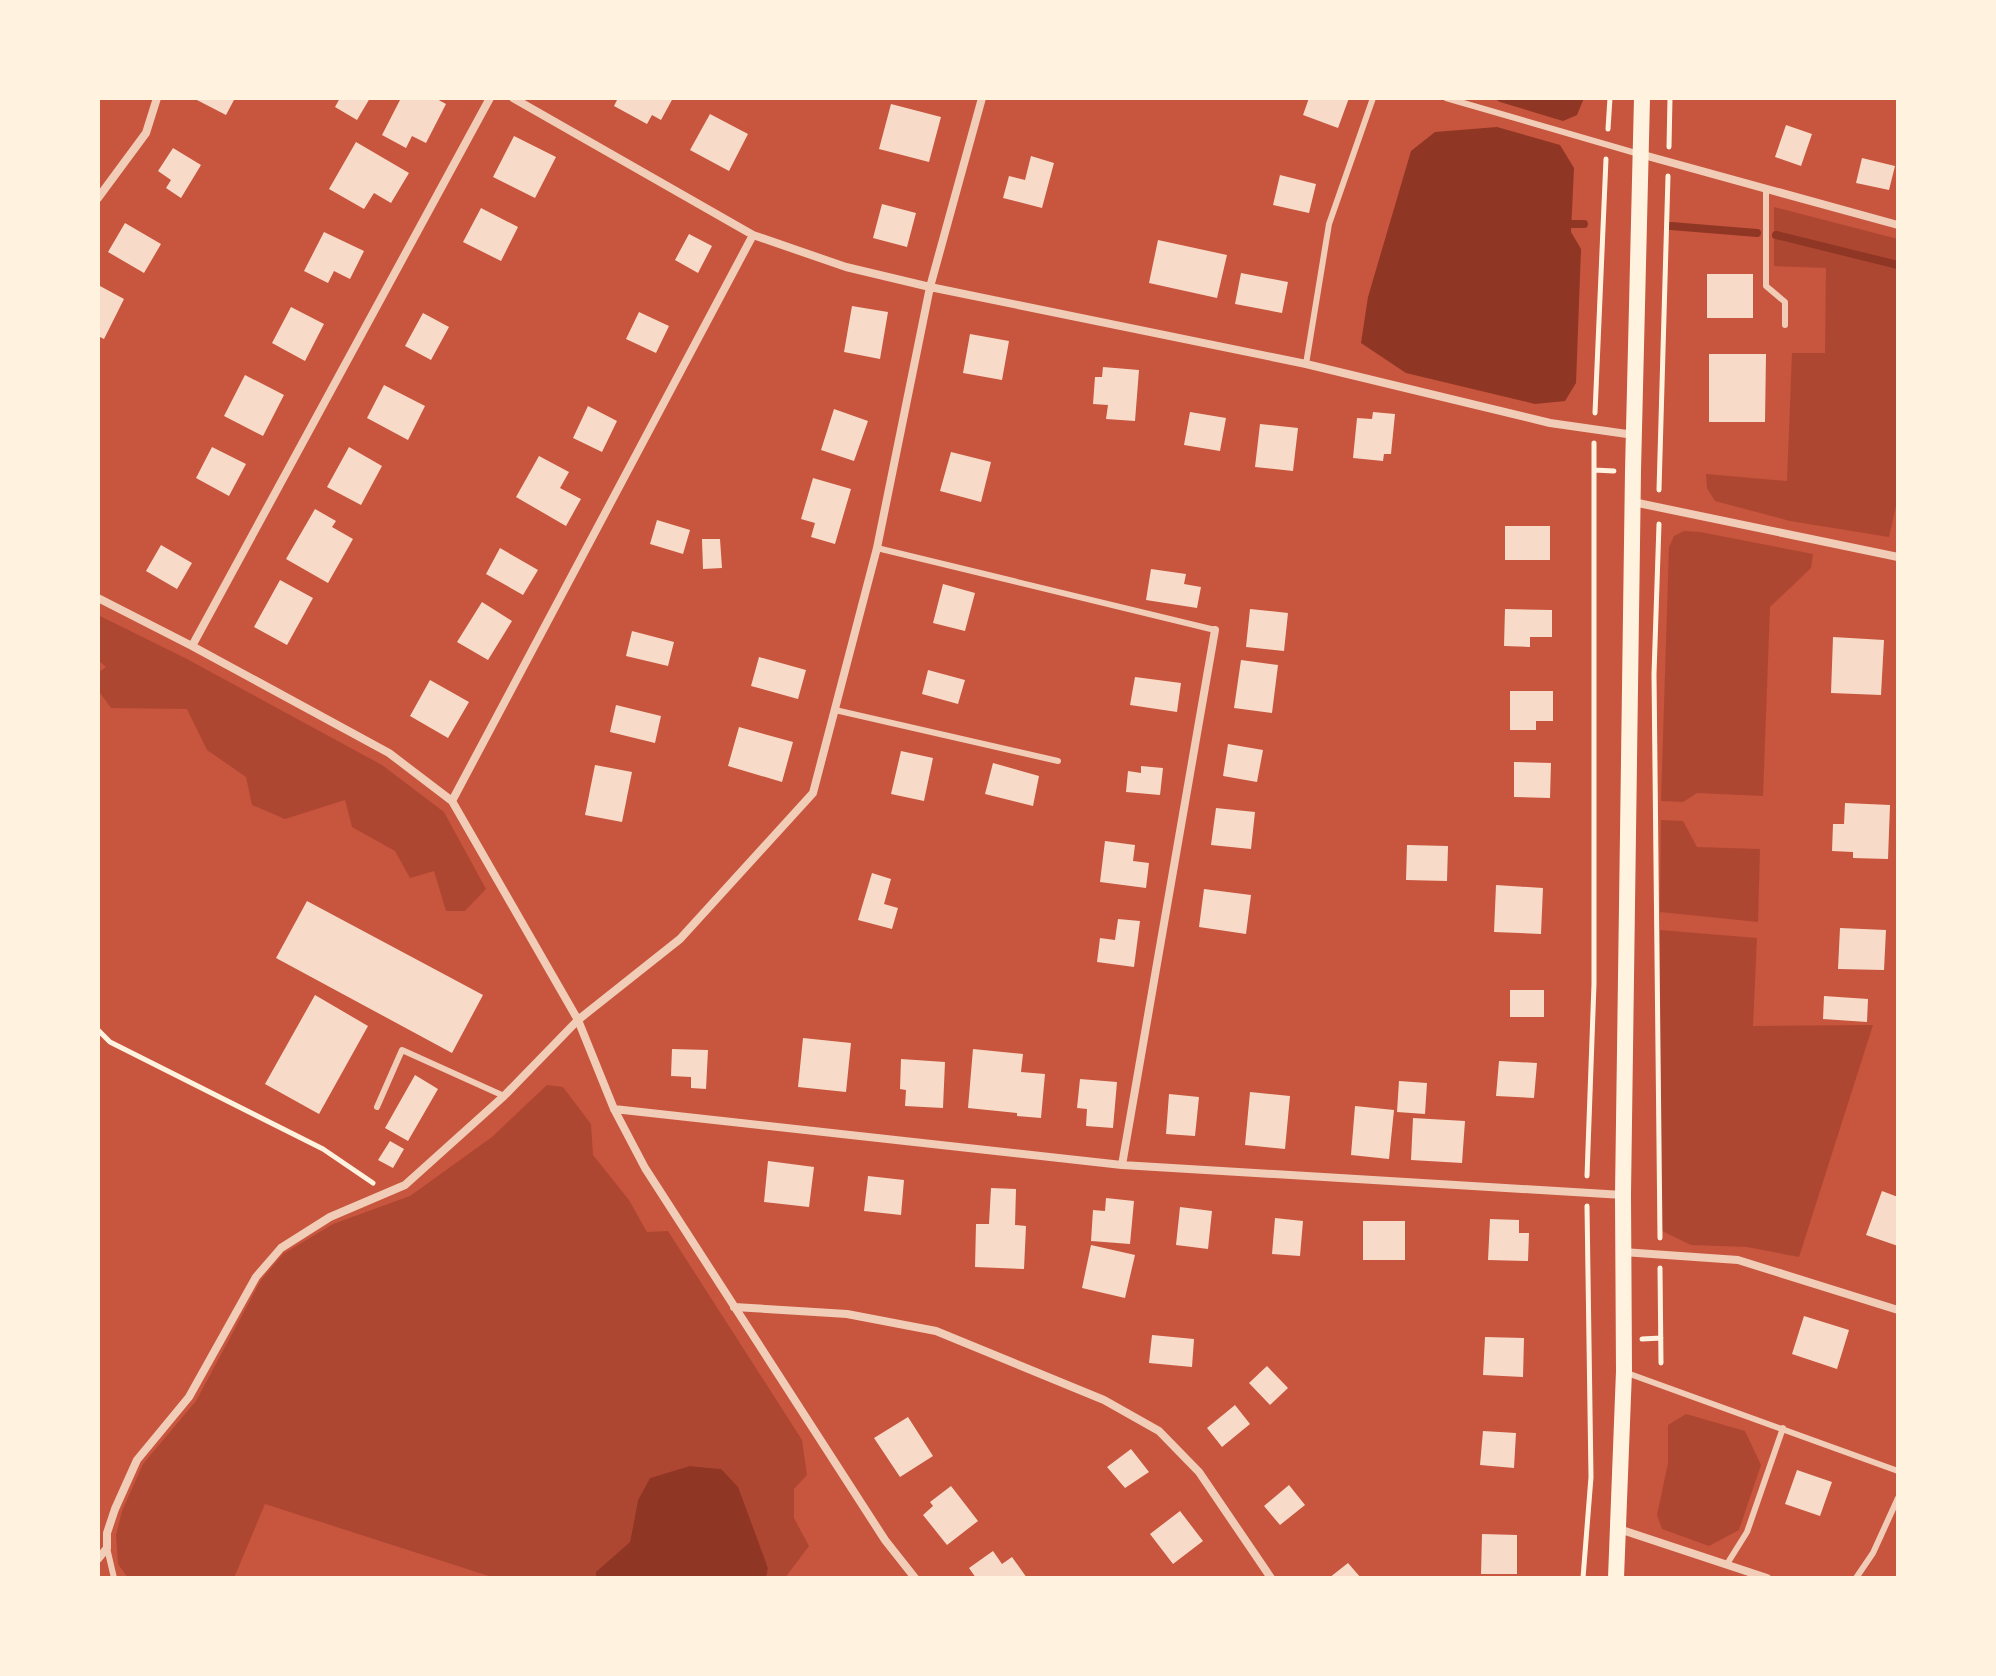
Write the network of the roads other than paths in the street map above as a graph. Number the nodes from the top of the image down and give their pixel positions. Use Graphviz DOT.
graph roads {
  1 [pos="157,98"];
  2 [pos="490,98"];
  3 [pos="513,98"];
  4 [pos="982,98"];
  5 [pos="1373,98"];
  6 [pos="1446,98"];
  7 [pos="1642,98"];
  8 [pos="1640,154"];
  9 [pos="1766,189"];
  10 [pos="98,198"];
  11 [pos="1898,225"];
  12 [pos="753,235"];
  13 [pos="930,287"];
  14 [pos="1785,325"];
  15 [pos="1306,364"];
  16 [pos="1634,435"];
  17 [pos="1633,502"];
  18 [pos="877,548"];
  19 [pos="1898,557"];
  20 [pos="98,598"];
  21 [pos="1215,630"];
  22 [pos="192,646"];
  23 [pos="835,710"];
  24 [pos="1058,761"];
  25 [pos="452,801"];
  26 [pos="578,1020"];
  27 [pos="504,1096"];
  28 [pos="377,1107"];
  29 [pos="614,1109"];
  30 [pos="1122,1165"];
  31 [pos="1623,1195"];
  32 [pos="1623,1252"];
  33 [pos="734,1307"];
  34 [pos="1898,1310"];
  35 [pos="1624,1371"];
  36 [pos="1783,1428"];
  37 [pos="1898,1471"];
  38 [pos="1898,1498"];
  39 [pos="1619,1529"];
  40 [pos="107,1548"];
  41 [pos="98,1559"];
  42 [pos="1727,1564"];
  43 [pos="114,1578"];
  44 [pos="915,1578"];
  45 [pos="1271,1578"];
  46 [pos="1616,1578"];
  47 [pos="1767,1578"];
  48 [pos="1856,1578"];
  1 -- 10 [label="street"];
  2 -- 22 [label="street"];
  3 -- 12 [label="street"];
  4 -- 13 [label="street"];
  5 -- 15 [label="lane"];
  6 -- 8 [label="lane"];
  7 -- 8 [label="main road"];
  8 -- 9 [label="street"];
  8 -- 16 [label="main road"];
  9 -- 11 [label="street"];
  9 -- 14 [label="lane"];
  12 -- 13 [label="street"];
  12 -- 25 [label="street"];
  13 -- 15 [label="street"];
  13 -- 18 [label="street"];
  15 -- 16 [label="street"];
  16 -- 17 [label="main road"];
  17 -- 19 [label="street"];
  17 -- 31 [label="main road"];
  18 -- 21 [label="lane"];
  18 -- 23 [label="street"];
  20 -- 22 [label="street"];
  21 -- 30 [label="street"];
  22 -- 25 [label="street"];
  23 -- 24 [label="lane"];
  23 -- 26 [label="street"];
  25 -- 26 [label="street"];
  26 -- 27 [label="street"];
  26 -- 29 [label="street"];
  27 -- 28 [label="lane"];
  27 -- 40 [label="street"];
  29 -- 30 [label="street"];
  29 -- 33 [label="street"];
  30 -- 31 [label="street"];
  31 -- 32 [label="main road"];
  32 -- 34 [label="street"];
  32 -- 35 [label="main road"];
  33 -- 44 [label="street"];
  33 -- 45 [label="street"];
  35 -- 36 [label="lane"];
  35 -- 39 [label="main road"];
  36 -- 37 [label="lane"];
  36 -- 42 [label="lane"];
  38 -- 48 [label="lane"];
  39 -- 42 [label="street"];
  39 -- 46 [label="main road"];
  40 -- 41 [label="street"];
  40 -- 43 [label="lane"];
  42 -- 47 [label="street"];
}
